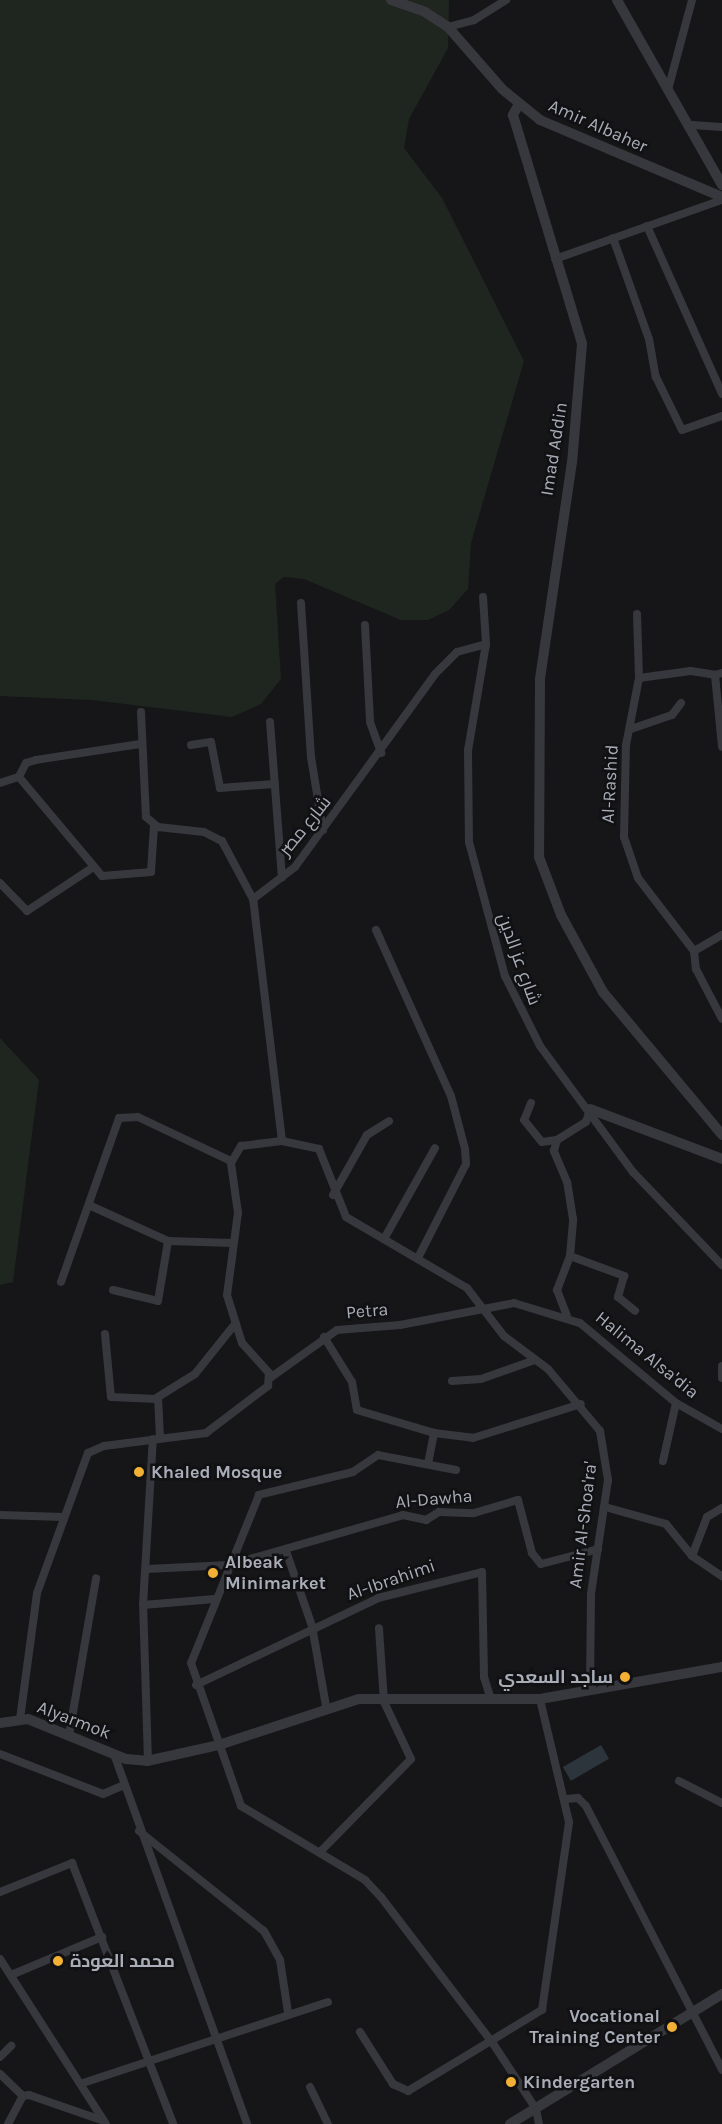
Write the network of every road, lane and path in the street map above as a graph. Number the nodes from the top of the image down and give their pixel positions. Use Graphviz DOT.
graph roads {
  1 [pos="391,0"];
  2 [pos="506,0"];
  3 [pos="616,0"];
  4 [pos="692,0"];
  5 [pos="448,27"];
  6 [pos="669,86"];
  7 [pos="519,104"];
  8 [pos="692,125"];
  9 [pos="722,127"];
  10 [pos="722,185"];
  11 [pos="722,198"];
  12 [pos="647,226"];
  13 [pos="613,238"];
  14 [pos="555,259"];
  15 [pos="722,394"];
  16 [pos="722,416"];
  17 [pos="483,597"];
  18 [pos="301,603"];
  19 [pos="637,614"];
  20 [pos="365,625"];
  21 [pos="486,644"];
  22 [pos="718,674"];
  23 [pos="639,678"];
  24 [pos="681,703"];
  25 [pos="141,712"];
  26 [pos="270,722"];
  27 [pos="631,729"];
  28 [pos="140,744"];
  29 [pos="191,745"];
  30 [pos="722,747"];
  31 [pos="381,753"];
  32 [pos="19,777"];
  33 [pos="0,783"];
  34 [pos="275,784"];
  35 [pos="154,825"];
  36 [pos="323,830"];
  37 [pos="92,868"];
  38 [pos="282,878"];
  39 [pos="0,883"];
  40 [pos="253,899"];
  41 [pos="376,930"];
  42 [pos="722,935"];
  43 [pos="694,951"];
  44 [pos="722,1019"];
  45 [pos="531,1103"];
  46 [pos="590,1109"];
  47 [pos="389,1120"];
  48 [pos="722,1135"];
  49 [pos="557,1140"];
  50 [pos="282,1141"];
  51 [pos="435,1148"];
  52 [pos="722,1159"];
  53 [pos="231,1161"];
  54 [pos="333,1195"];
  55 [pos="91,1206"];
  56 [pos="384,1239"];
  57 [pos="168,1241"];
  58 [pos="233,1243"];
  59 [pos="570,1256"];
  60 [pos="418,1258"];
  61 [pos="722,1265"];
  62 [pos="61,1282"];
  63 [pos="113,1290"];
  64 [pos="479,1306"];
  65 [pos="635,1311"];
  66 [pos="567,1316"];
  67 [pos="235,1324"];
  68 [pos="105,1334"];
  69 [pos="324,1337"];
  70 [pos="535,1360"];
  71 [pos="722,1366"];
  72 [pos="270,1378"];
  73 [pos="722,1378"];
  74 [pos="452,1381"];
  75 [pos="157,1399"];
  76 [pos="676,1403"];
  77 [pos="581,1404"];
  78 [pos="722,1430"];
  79 [pos="434,1433"];
  80 [pos="157,1439"];
  81 [pos="663,1461"];
  82 [pos="428,1464"];
  83 [pos="456,1470"];
  84 [pos="605,1507"];
  85 [pos="722,1508"];
  86 [pos="0,1515"];
  87 [pos="63,1517"];
  88 [pos="598,1549"];
  89 [pos="286,1551"];
  90 [pos="692,1556"];
  91 [pos="229,1565"];
  92 [pos="147,1569"];
  93 [pos="722,1576"];
  94 [pos="96,1578"];
  95 [pos="215,1599"];
  96 [pos="143,1605"];
  97 [pos="312,1626"];
  98 [pos="379,1628"];
  99 [pos="722,1667"];
  100 [pos="196,1685"];
  101 [pos="590,1691"];
  102 [pos="540,1699"];
  103 [pos="491,1700"];
  104 [pos="384,1702"];
  105 [pos="327,1706"];
  106 [pos="20,1719"];
  107 [pos="0,1723"];
  108 [pos="69,1735"];
  109 [pos="219,1745"];
  110 [pos="0,1754"];
  111 [pos="114,1754"];
  112 [pos="148,1761"];
  113 [pos="679,1781"];
  114 [pos="124,1785"];
  115 [pos="566,1799"];
  116 [pos="722,1803"];
  117 [pos="138,1830"];
  118 [pos="320,1852"];
  119 [pos="0,1892"];
  120 [pos="102,1937"];
  121 [pos="0,1959"];
  122 [pos="10,1975"];
  123 [pos="722,1994"];
  124 [pos="328,2002"];
  125 [pos="691,2011"];
  126 [pos="288,2012"];
  127 [pos="360,2032"];
  128 [pos="218,2038"];
  129 [pos="492,2042"];
  130 [pos="11,2046"];
  131 [pos="0,2057"];
  132 [pos="152,2063"];
  133 [pos="722,2070"];
  134 [pos="0,2074"];
  135 [pos="83,2083"];
  136 [pos="310,2088"];
  137 [pos="23,2096"];
  138 [pos="536,2109"];
  139 [pos="105,2123"];
  140 [pos="8,2124"];
  141 [pos="173,2124"];
  142 [pos="247,2124"];
  143 [pos="328,2124"];
  144 [pos="510,2124"];
  145 [pos="539,2124"];
  1 -- 5 [label="street, Amir Albaher"];
  2 -- 5 [label="street"];
  3 -- 6 [label="street"];
  4 -- 6 [label="street"];
  5 -- 7 [label="street, Amir Albaher"];
  6 -- 8 [label="street"];
  7 -- 11 [label="street, Amir Albaher"];
  7 -- 14 [label="street, Imad Addin"];
  8 -- 9 [label="street"];
  8 -- 10 [label="street"];
  11 -- 12 [label="street"];
  12 -- 13 [label="street"];
  12 -- 15 [label="street"];
  13 -- 14 [label="street"];
  13 -- 16 [label="street"];
  14 -- 48 [label="street, Imad Addin"];
  17 -- 21 [label="street, شارع عز الدين"];
  18 -- 36 [label="street"];
  19 -- 23 [label="street, Al-Rashid"];
  20 -- 31 [label="street"];
  21 -- 31 [label="street, شارع مصر"];
  21 -- 46 [label="street, شارع عز الدين"];
  22 -- 23 [label="street"];
  22 -- 30 [label="street"];
  23 -- 27 [label="street, Al-Rashid"];
  24 -- 27 [label="street"];
  25 -- 28 [label="street"];
  26 -- 34 [label="street"];
  27 -- 43 [label="street, Al-Rashid"];
  28 -- 32 [label="street"];
  28 -- 35 [label="street"];
  29 -- 34 [label="street"];
  31 -- 36 [label="street, شارع مصر"];
  32 -- 33 [label="street"];
  32 -- 37 [label="street"];
  34 -- 38 [label="street"];
  35 -- 37 [label="street"];
  35 -- 40 [label="street"];
  36 -- 38 [label="street, شارع مصر"];
  37 -- 39 [label="street"];
  38 -- 40 [label="street, شارع مصر"];
  40 -- 50 [label="street"];
  41 -- 60 [label="street"];
  42 -- 43 [label="street"];
  43 -- 44 [label="street"];
  45 -- 49 [label="street"];
  46 -- 49 [label="street"];
  46 -- 52 [label="street"];
  46 -- 61 [label="street, شارع عز الدين"];
  47 -- 54 [label="street"];
  49 -- 59 [label="street"];
  50 -- 53 [label="street"];
  50 -- 54 [label="street, Amir Al-Shoa'ra'"];
  51 -- 56 [label="street"];
  53 -- 55 [label="street"];
  53 -- 58 [label="street"];
  54 -- 56 [label="street, Amir Al-Shoa'ra'"];
  55 -- 57 [label="street"];
  55 -- 62 [label="street"];
  56 -- 60 [label="street, Amir Al-Shoa'ra'"];
  57 -- 58 [label="street"];
  57 -- 63 [label="street"];
  58 -- 67 [label="street"];
  59 -- 65 [label="street"];
  59 -- 66 [label="street"];
  60 -- 64 [label="street, Amir Al-Shoa'ra'"];
  64 -- 66 [label="street, Halima Alsa'dia"];
  64 -- 69 [label="street, Petra"];
  64 -- 70 [label="street, Amir Al-Shoa'ra'"];
  66 -- 76 [label="street, Halima Alsa'dia"];
  67 -- 72 [label="street"];
  67 -- 75 [label="street"];
  68 -- 75 [label="street"];
  69 -- 72 [label="street, Petra"];
  69 -- 79 [label="street"];
  70 -- 74 [label="street"];
  70 -- 77 [label="street, Amir Al-Shoa'ra'"];
  71 -- 73 [label="street"];
  72 -- 80 [label="street, Petra"];
  75 -- 80 [label="street"];
  76 -- 78 [label="street, Halima Alsa'dia"];
  76 -- 81 [label="street"];
  77 -- 79 [label="street"];
  77 -- 84 [label="street, Amir Al-Shoa'ra'"];
  79 -- 82 [label="street"];
  80 -- 87 [label="street, Petra"];
  80 -- 92 [label="street"];
  82 -- 83 [label="street"];
  82 -- 91 [label="street"];
  84 -- 88 [label="street, Amir Al-Shoa'ra'"];
  84 -- 90 [label="street"];
  85 -- 90 [label="street"];
  86 -- 87 [label="street"];
  87 -- 106 [label="street"];
  88 -- 89 [label="street, Al-Dawha"];
  88 -- 101 [label="street, Amir Al-Shoa'ra'"];
  89 -- 91 [label="street, Al-Dawha"];
  89 -- 97 [label="street"];
  90 -- 93 [label="street"];
  91 -- 92 [label="street, Al-Dawha"];
  91 -- 95 [label="street"];
  92 -- 96 [label="street"];
  94 -- 108 [label="street"];
  95 -- 96 [label="street"];
  95 -- 100 [label="street"];
  96 -- 112 [label="street"];
  97 -- 100 [label="street, Al-Ibrahimi"];
  97 -- 103 [label="street, Al-Ibrahimi"];
  97 -- 105 [label="street"];
  98 -- 104 [label="street"];
  99 -- 101 [label="street, Alyarmok"];
  100 -- 109 [label="street"];
  101 -- 102 [label="street, Alyarmok"];
  102 -- 103 [label="street, Alyarmok"];
  102 -- 115 [label="street"];
  103 -- 104 [label="street, Alyarmok"];
  104 -- 105 [label="street, Alyarmok"];
  104 -- 118 [label="street"];
  105 -- 109 [label="street, Alyarmok"];
  106 -- 107 [label="street, Alyarmok"];
  106 -- 108 [label="street, Alyarmok"];
  108 -- 111 [label="street, Alyarmok"];
  109 -- 112 [label="street, Alyarmok"];
  109 -- 118 [label="street"];
  110 -- 114 [label="street"];
  111 -- 112 [label="street, Alyarmok"];
  111 -- 114 [label="street"];
  113 -- 116 [label="street"];
  114 -- 117 [label="street"];
  115 -- 125 [label="street"];
  115 -- 129 [label="street"];
  117 -- 126 [label="street"];
  117 -- 128 [label="street"];
  118 -- 129 [label="street"];
  119 -- 120 [label="street"];
  120 -- 122 [label="street"];
  120 -- 132 [label="street"];
  121 -- 122 [label="street"];
  122 -- 135 [label="street"];
  123 -- 125 [label="street"];
  124 -- 126 [label="street"];
  125 -- 133 [label="street"];
  125 -- 138 [label="street"];
  126 -- 128 [label="street"];
  127 -- 129 [label="street"];
  128 -- 132 [label="street"];
  128 -- 142 [label="street"];
  129 -- 138 [label="street"];
  130 -- 131 [label="street"];
  132 -- 135 [label="street"];
  132 -- 141 [label="street"];
  134 -- 137 [label="street"];
  135 -- 139 [label="street"];
  136 -- 143 [label="street"];
  137 -- 139 [label="street"];
  137 -- 140 [label="street"];
  138 -- 144 [label="street"];
  138 -- 145 [label="street"];
}
